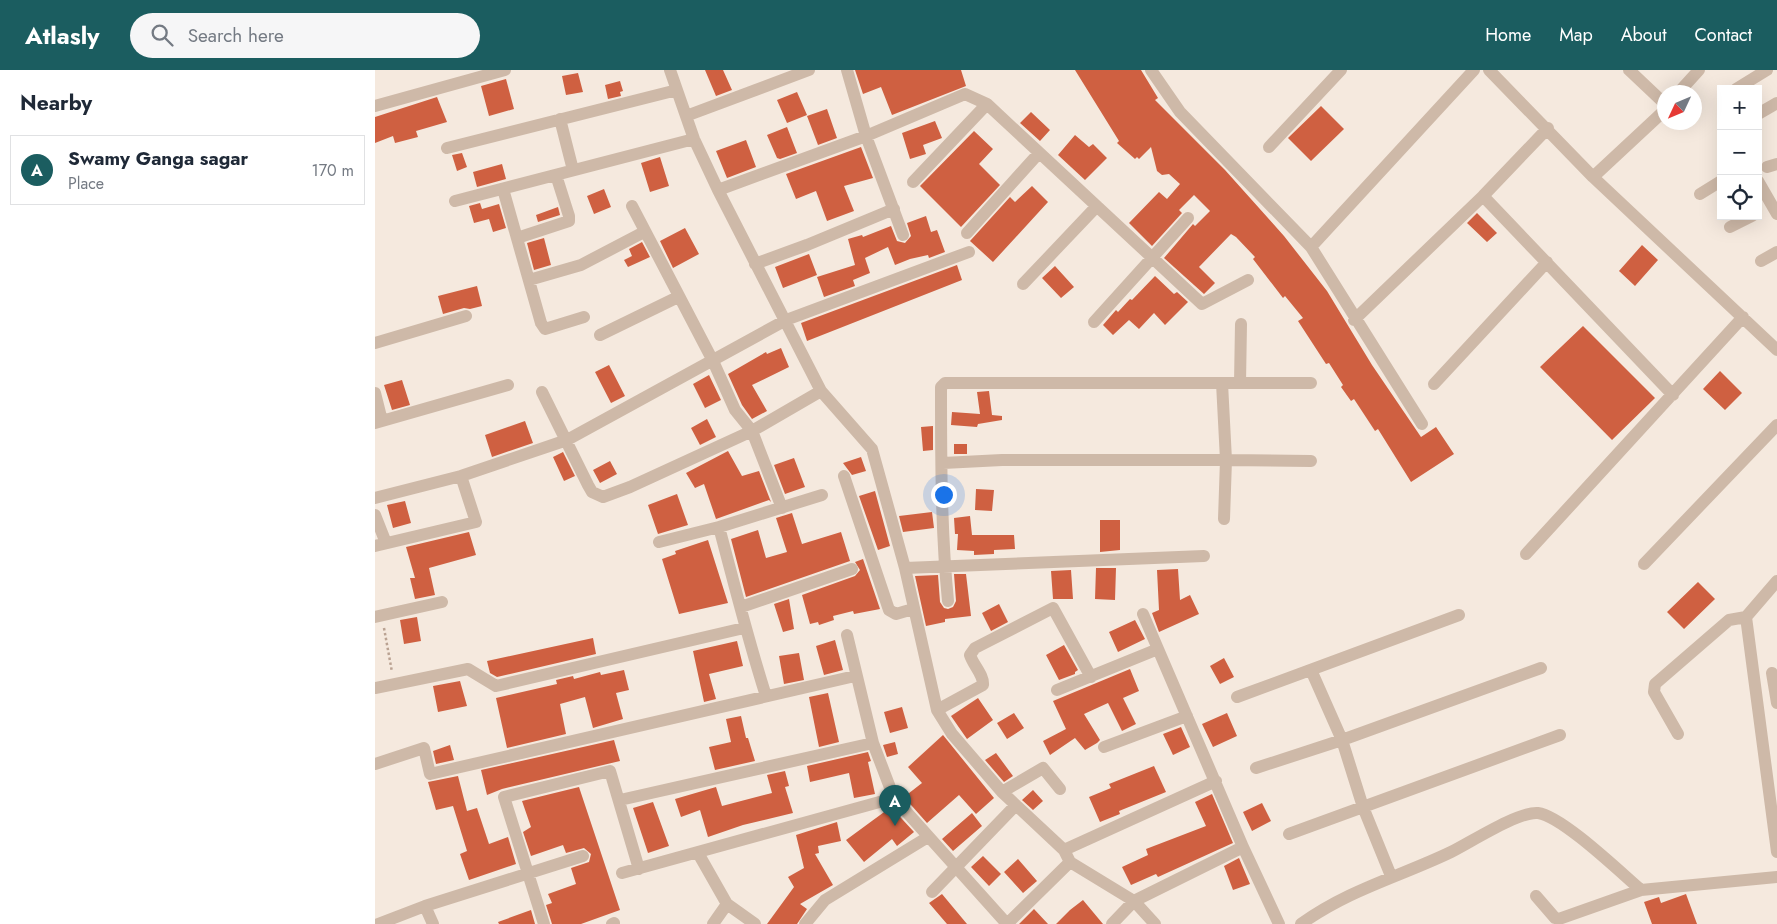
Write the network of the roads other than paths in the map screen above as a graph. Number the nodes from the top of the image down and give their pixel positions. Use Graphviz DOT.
graph roads {
  1 [pos="505,70"];
  2 [pos="670,70"];
  3 [pos="809,70"];
  4 [pos="847,70"];
  5 [pos="1151,70"];
  6 [pos="1341,70"];
  7 [pos="1474,70"];
  8 [pos="1489,70"];
  9 [pos="1629,70"];
  10 [pos="1699,70"];
  11 [pos="1767,70"];
  12 [pos="470,75"];
  13 [pos="1685,85"];
  14 [pos="1743,85"];
  15 [pos="677,90"];
  16 [pos="1657,96"];
  17 [pos="1777,103"];
  18 [pos="987,104"];
  19 [pos="375,106"];
  20 [pos="1762,112"];
  21 [pos="686,116"];
  22 [pos="1657,117"];
  23 [pos="560,119"];
  24 [pos="1548,128"];
  25 [pos="866,136"];
  26 [pos="695,139"];
  27 [pos="1269,147"];
  28 [pos="447,148"];
  29 [pos="1039,153"];
  30 [pos="573,170"];
  31 [pos="556,174"];
  32 [pos="1593,176"];
  33 [pos="913,182"];
  34 [pos="1717,183"];
  35 [pos="503,188"];
  36 [pos="1762,188"];
  37 [pos="718,190"];
  38 [pos="1700,194"];
  39 [pos="1483,196"];
  40 [pos="455,201"];
  41 [pos="632,206"];
  42 [pos="1097,206"];
  43 [pos="893,209"];
  44 [pos="1775,210"];
  45 [pos="1762,212"];
  46 [pos="1188,218"];
  47 [pos="1744,220"];
  48 [pos="1730,227"];
  49 [pos="644,232"];
  50 [pos="967,233"];
  51 [pos="903,235"];
  52 [pos="517,238"];
  53 [pos="1311,247"];
  54 [pos="969,252"];
  55 [pos="1777,252"];
  56 [pos="1152,258"];
  57 [pos="1761,260"];
  58 [pos="1547,262"];
  59 [pos="755,264"];
  60 [pos="529,280"];
  61 [pos="1248,280"];
  62 [pos="1023,284"];
  63 [pos="678,297"];
  64 [pos="466,316"];
  65 [pos="584,317"];
  66 [pos="1743,317"];
  67 [pos="786,320"];
  68 [pos="1354,320"];
  69 [pos="1094,322"];
  70 [pos="1241,324"];
  71 [pos="600,336"];
  72 [pos="375,343"];
  73 [pos="1777,350"];
  74 [pos="713,361"];
  75 [pos="1240,383"];
  76 [pos="1311,383"];
  77 [pos="508,384"];
  78 [pos="1222,384"];
  79 [pos="1435,384"];
  80 [pos="821,391"];
  81 [pos="541,392"];
  82 [pos="375,393"];
  83 [pos="1673,395"];
  84 [pos="379,422"];
  85 [pos="1421,424"];
  86 [pos="1777,425"];
  87 [pos="752,431"];
  88 [pos="567,440"];
  89 [pos="1225,460"];
  90 [pos="1311,460"];
  91 [pos="943,463"];
  92 [pos="461,476"];
  93 [pos="845,476"];
  94 [pos="822,495"];
  95 [pos="375,498"];
  96 [pos="782,508"];
  97 [pos="375,516"];
  98 [pos="1224,519"];
  99 [pos="719,527"];
  100 [pos="659,542"];
  101 [pos="380,545"];
  102 [pos="1526,554"];
  103 [pos="1204,556"];
  104 [pos="1644,564"];
  105 [pos="945,566"];
  106 [pos="905,568"];
  107 [pos="852,569"];
  108 [pos="1777,582"];
  109 [pos="948,601"];
  110 [pos="442,602"];
  111 [pos="741,607"];
  112 [pos="913,609"];
  113 [pos="1143,614"];
  114 [pos="1459,615"];
  115 [pos="378,616"];
  116 [pos="1746,617"];
  117 [pos="744,628"];
  118 [pos="847,635"];
  119 [pos="1158,650"];
  120 [pos="1541,668"];
  121 [pos="1311,670"];
  122 [pos="1775,672"];
  123 [pos="855,676"];
  124 [pos="1754,676"];
  125 [pos="1091,677"];
  126 [pos="375,688"];
  127 [pos="1057,690"];
  128 [pos="766,696"];
  129 [pos="1237,696"];
  130 [pos="1756,696"];
  131 [pos="1776,698"];
  132 [pos="937,710"];
  133 [pos="1777,710"];
  134 [pos="1759,713"];
  135 [pos="1187,716"];
  136 [pos="1677,734"];
  137 [pos="1560,735"];
  138 [pos="1342,740"];
  139 [pos="873,743"];
  140 [pos="1104,747"];
  141 [pos="375,764"];
  142 [pos="1256,768"];
  143 [pos="1216,781"];
  144 [pos="1060,788"];
  145 [pos="1002,792"];
  146 [pos="894,798"];
  147 [pos="620,800"];
  148 [pos="1016,806"];
  149 [pos="1363,807"];
  150 [pos="1289,834"];
  151 [pos="928,837"];
  152 [pos="1243,847"];
  153 [pos="1063,850"];
  154 [pos="1777,852"];
  155 [pos="698,853"];
  156 [pos="583,856"];
  157 [pos="1071,862"];
  158 [pos="955,867"];
  159 [pos="639,869"];
  160 [pos="622,873"];
  161 [pos="528,874"];
  162 [pos="1391,876"];
  163 [pos="1777,878"];
  164 [pos="1641,890"];
  165 [pos="932,892"];
  166 [pos="1536,896"];
  167 [pos="1134,900"];
  168 [pos="727,904"];
  169 [pos="425,906"];
  170 [pos="378,924"];
  171 [pos="433,924"];
  172 [pos="544,924"];
  173 [pos="713,924"];
  174 [pos="755,924"];
  175 [pos="805,924"];
  176 [pos="1007,924"];
  177 [pos="1112,924"];
  178 [pos="1155,924"];
  179 [pos="1279,924"];
  180 [pos="1301,924"];
  1 -- 12 [label="street"];
  2 -- 15 [label="street"];
  3 -- 21 [label="street"];
  4 -- 25 [label="street"];
  5 -- 53 [label="street"];
  6 -- 27 [label="street"];
  7 -- 53 [label="street"];
  8 -- 24 [label="street"];
  9 -- 16 [label="street"];
  10 -- 13 [label="street"];
  11 -- 14 [label="street"];
  12 -- 19 [label="street"];
  15 -- 21 [label="street"];
  15 -- 23 [label="street"];
  17 -- 20 [label="street"];
  18 -- 25 [label="street"];
  18 -- 29 [label="street"];
  18 -- 33 [label="street"];
  21 -- 26 [label="street"];
  22 -- 32 [label="street"];
  23 -- 28 [label="street"];
  23 -- 30 [label="street"];
  24 -- 32 [label="street"];
  24 -- 39 [label="street"];
  25 -- 37 [label="street"];
  25 -- 43 [label="street"];
  26 -- 30 [label="street"];
  26 -- 37 [label="street"];
  29 -- 42 [label="street"];
  29 -- 50 [label="street"];
  30 -- 31 [label="street"];
  31 -- 35 [label="street"];
  31 -- 52 [label="street"];
  32 -- 66 [label="street"];
  34 -- 38 [label="street"];
  35 -- 40 [label="street"];
  35 -- 52 [label="street"];
  36 -- 44 [label="street"];
  37 -- 59 [label="street"];
  39 -- 58 [label="street"];
  39 -- 68 [label="street"];
  41 -- 49 [label="street"];
  42 -- 56 [label="street"];
  42 -- 62 [label="street"];
  43 -- 51 [label="street"];
  43 -- 59 [label="street"];
  44 -- 45 [label="street"];
  46 -- 56 [label="street"];
  47 -- 48 [label="street"];
  49 -- 60 [label="street"];
  49 -- 63 [label="street"];
  52 -- 60 [label="street"];
  53 -- 68 [label="street"];
  54 -- 67 [label="street"];
  55 -- 57 [label="street"];
  56 -- 61 [label="street"];
  56 -- 69 [label="street"];
  58 -- 79 [label="street"];
  58 -- 83 [label="street"];
  59 -- 67 [label="street"];
  60 -- 65 [label="street"];
  63 -- 71 [label="street"];
  63 -- 74 [label="street"];
  64 -- 72 [label="street"];
  66 -- 73 [label="street"];
  66 -- 83 [label="street"];
  67 -- 74 [label="street"];
  67 -- 80 [label="street"];
  68 -- 85 [label="street"];
  70 -- 75 [label="street"];
  74 -- 87 [label="street"];
  74 -- 88 [label="street"];
  75 -- 76 [label="street"];
  75 -- 78 [label="street"];
  77 -- 84 [label="street"];
  78 -- 89 [label="street"];
  78 -- 91 [label="street"];
  80 -- 87 [label="street"];
  80 -- 106 [label="street"];
  81 -- 88 [label="street"];
  82 -- 84 [label="street"];
  83 -- 102 [label="street"];
  86 -- 104 [label="street"];
  87 -- 88 [label="street"];
  87 -- 96 [label="street"];
  88 -- 92 [label="street"];
  89 -- 90 [label="street"];
  89 -- 91 [label="street"];
  89 -- 98 [label="street"];
  91 -- 105 [label="street"];
  92 -- 95 [label="street"];
  92 -- 101 [label="street"];
  93 -- 112 [label="street"];
  94 -- 96 [label="street"];
  96 -- 99 [label="street"];
  97 -- 101 [label="street"];
  99 -- 100 [label="street"];
  99 -- 111 [label="street"];
  103 -- 105 [label="street"];
  105 -- 106 [label="street"];
  105 -- 109 [label="street"];
  106 -- 112 [label="street"];
  107 -- 111 [label="street"];
  108 -- 116 [label="street"];
  110 -- 115 [label="street"];
  111 -- 117 [label="street"];
  112 -- 132 [label="street"];
  113 -- 119 [label="street"];
  114 -- 121 [label="street"];
  116 -- 124 [label="street"];
  116 -- 136 [label="street"];
  117 -- 126 [label="street"];
  117 -- 128 [label="street"];
  118 -- 123 [label="street"];
  119 -- 125 [label="street"];
  119 -- 135 [label="street"];
  120 -- 138 [label="street"];
  121 -- 129 [label="street"];
  121 -- 138 [label="street"];
  122 -- 124 [label="street"];
  122 -- 131 [label="street"];
  123 -- 128 [label="street"];
  123 -- 139 [label="street"];
  124 -- 130 [label="street"];
  125 -- 127 [label="street"];
  125 -- 132 [label="street"];
  128 -- 141 [label="street"];
  130 -- 131 [label="street"];
  130 -- 134 [label="street"];
  132 -- 145 [label="street"];
  133 -- 134 [label="street"];
  134 -- 154 [label="street"];
  135 -- 140 [label="street"];
  135 -- 143 [label="street"];
  137 -- 149 [label="street"];
  138 -- 142 [label="street"];
  138 -- 149 [label="street"];
  139 -- 146 [label="street"];
  139 -- 147 [label="street"];
  143 -- 152 [label="street"];
  143 -- 153 [label="street"];
  144 -- 145 [label="street"];
  145 -- 148 [label="street"];
  146 -- 151 [label="street"];
  146 -- 155 [label="street"];
  147 -- 159 [label="street"];
  147 -- 161 [label="street"];
  148 -- 153 [label="street"];
  148 -- 158 [label="street"];
  149 -- 150 [label="street"];
  149 -- 162 [label="street"];
  151 -- 158 [label="street"];
  151 -- 175 [label="street"];
  152 -- 167 [label="street"];
  152 -- 179 [label="street"];
  153 -- 157 [label="street"];
  155 -- 159 [label="street"];
  155 -- 168 [label="street"];
  156 -- 161 [label="street"];
  157 -- 167 [label="street"];
  157 -- 176 [label="street"];
  158 -- 165 [label="street"];
  158 -- 176 [label="street"];
  159 -- 160 [label="street"];
  161 -- 169 [label="street"];
  161 -- 172 [label="street"];
  162 -- 164 [label="street"];
  162 -- 180 [label="street"];
  163 -- 164 [label="street"];
  164 -- 166 [label="street"];
  167 -- 177 [label="street"];
  167 -- 178 [label="street"];
  168 -- 173 [label="street"];
  168 -- 174 [label="street"];
  169 -- 170 [label="street"];
  169 -- 171 [label="street"];
}
